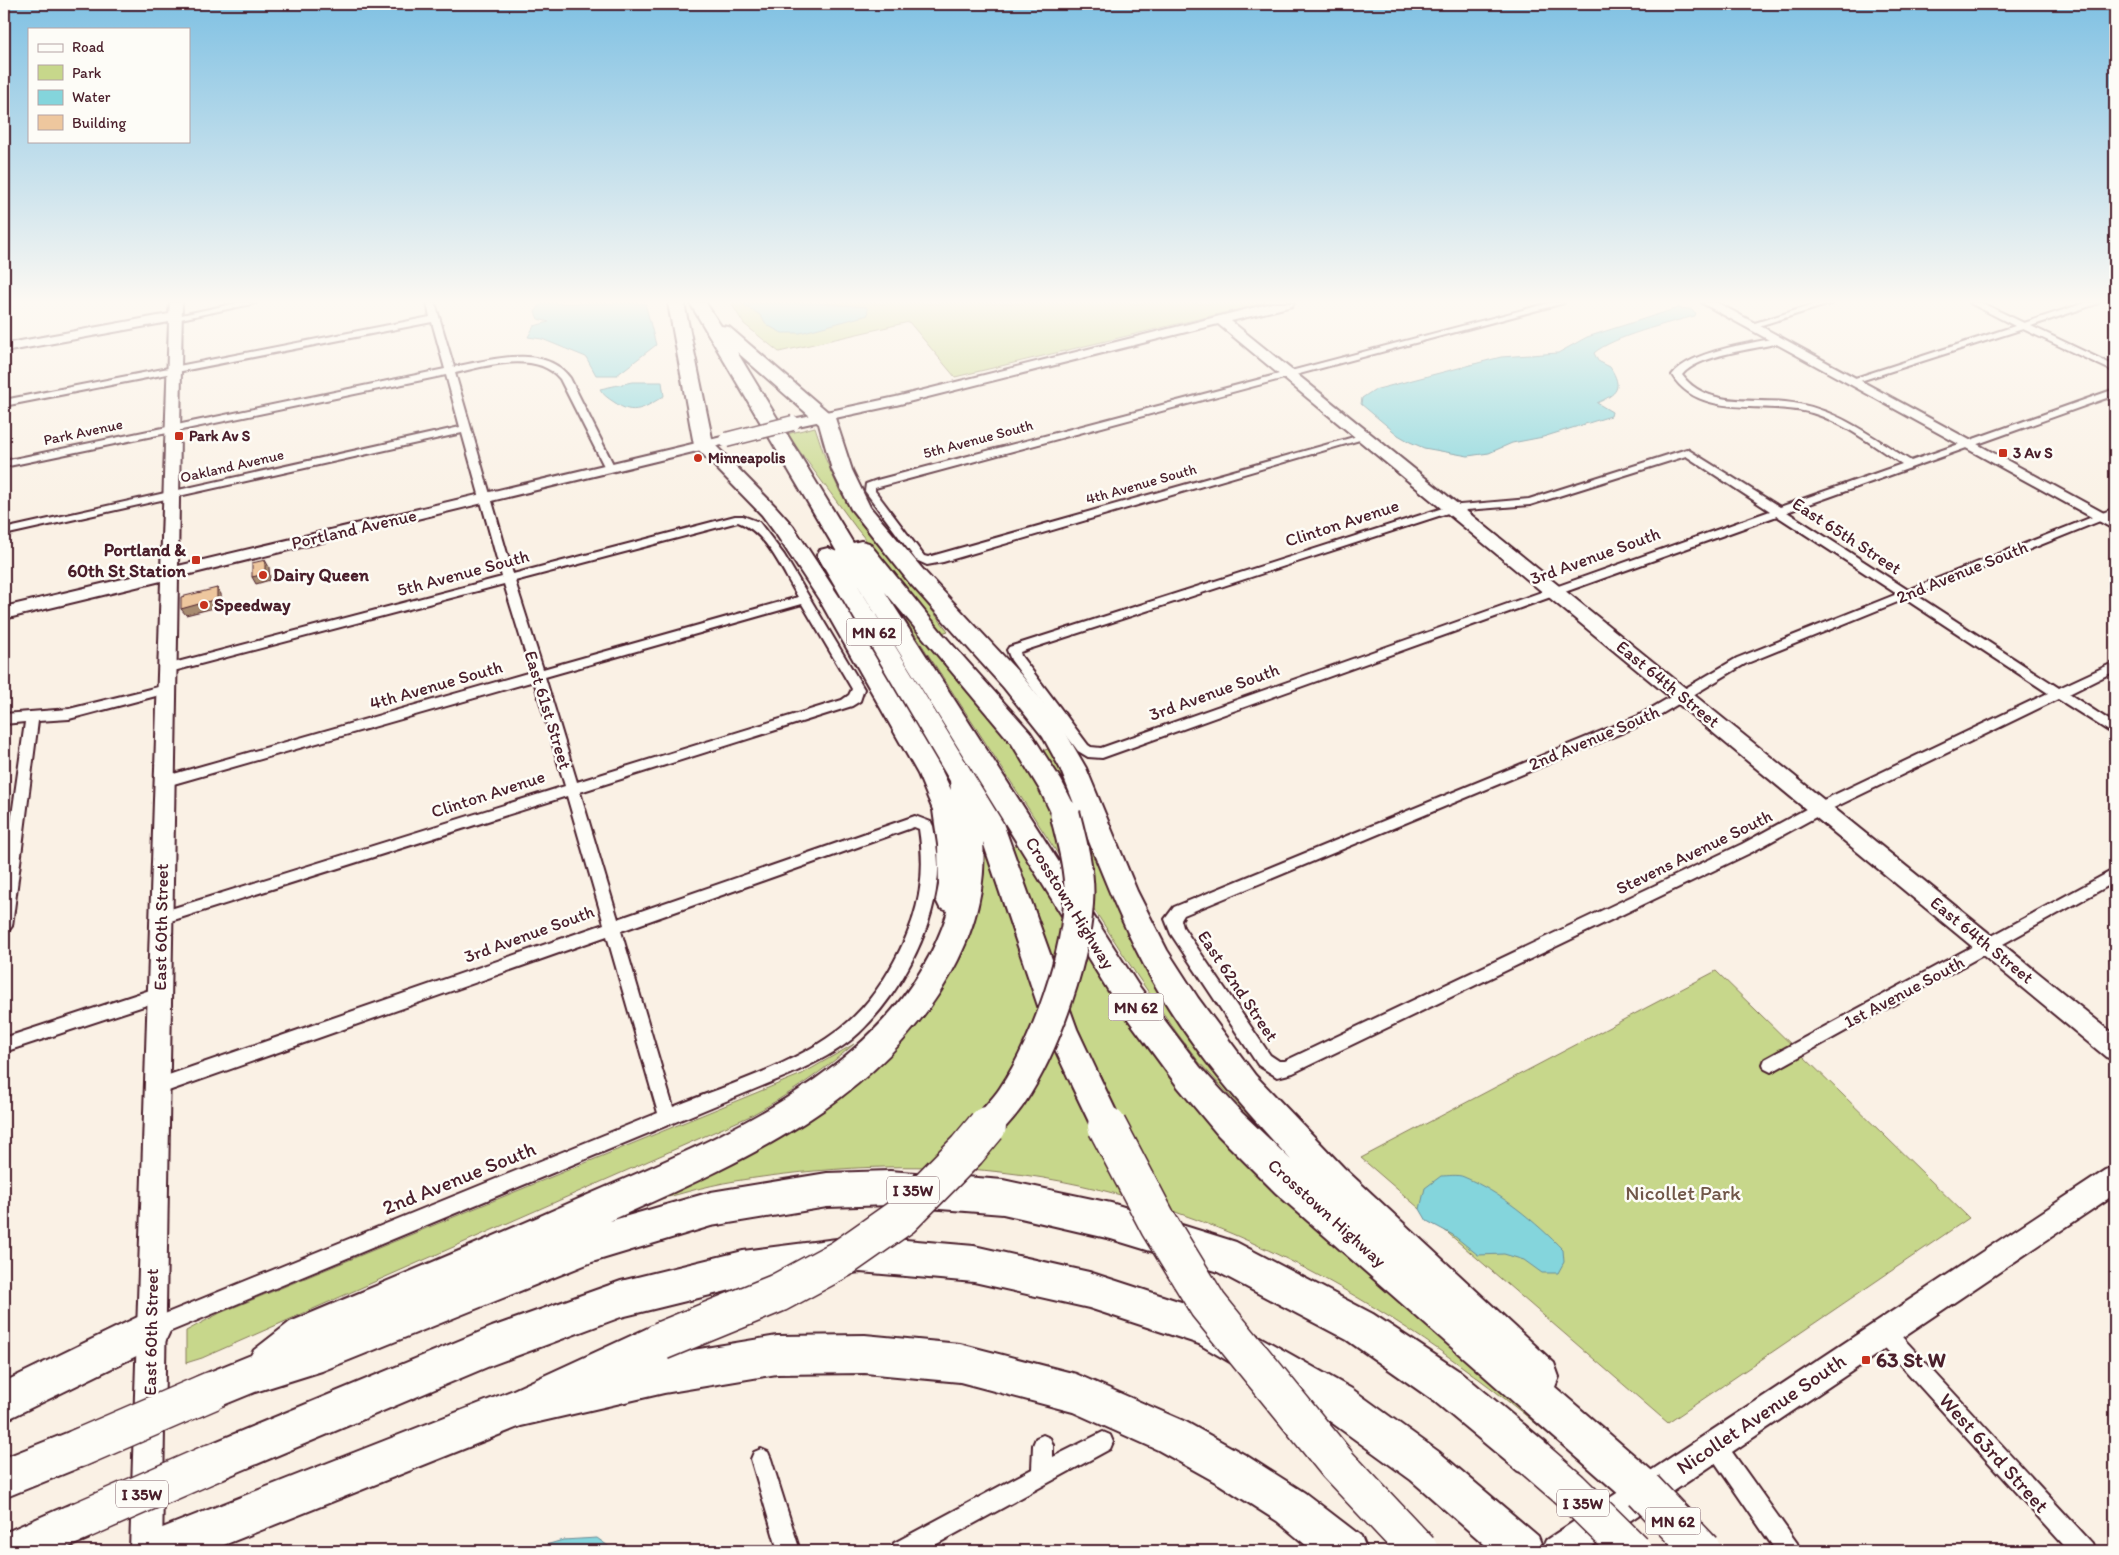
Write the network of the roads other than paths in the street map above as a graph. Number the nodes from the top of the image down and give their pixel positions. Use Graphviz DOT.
graph roads {
  1 [pos="1288,375"];
  2 [pos="141,376"];
  3 [pos="174,376"];
  4 [pos="428,376"];
  5 [pos="451,376"];
  6 [pos="563,376"];
  7 [pos="695,376"];
  8 [pos="725,376"];
  9 [pos="736,376"];
  10 [pos="776,376"];
  11 [pos="998,376"];
  12 [pos="1286,376"];
  13 [pos="1677,376"];
  14 [pos="1845,376"];
  15 [pos="1846,376"];
  16 [pos="1868,376"];
  17 [pos="1854,380"];
  18 [pos="2115,392"];
  19 [pos="4,403"];
  20 [pos="821,416"];
  21 [pos="172,428"];
  22 [pos="466,429"];
  23 [pos="1365,437"];
  24 [pos="715,443"];
  25 [pos="1970,443"];
  26 [pos="1687,452"];
  27 [pos="4,464"];
  28 [pos="1910,465"];
  29 [pos="610,468"];
  30 [pos="790,476"];
  31 [pos="870,486"];
  32 [pos="170,496"];
  33 [pos="485,498"];
  34 [pos="1453,508"];
  35 [pos="1778,512"];
  36 [pos="2111,517"];
  37 [pos="4,532"];
  38 [pos="922,569"];
  39 [pos="168,573"];
  40 [pos="509,579"];
  41 [pos="1554,592"];
  42 [pos="1906,595"];
  43 [pos="804,599"];
  44 [pos="4,613"];
  45 [pos="2115,666"];
  46 [pos="537,674"];
  47 [pos="166,679"];
  48 [pos="2058,692"];
  49 [pos="1683,696"];
  50 [pos="32,716"];
  51 [pos="4,720"];
  52 [pos="2115,730"];
  53 [pos="1088,752"];
  54 [pos="963,781"];
  55 [pos="164,782"];
  56 [pos="572,789"];
  57 [pos="1820,808"];
  58 [pos="1065,814"];
  59 [pos="18,816"];
  60 [pos="4,820"];
  61 [pos="2115,875"];
  62 [pos="1178,911"];
  63 [pos="161,918"];
  64 [pos="612,925"];
  65 [pos="4,926"];
  66 [pos="1990,946"];
  67 [pos="159,994"];
  68 [pos="921,994"];
  69 [pos="4,1045"];
  70 [pos="2115,1049"];
  71 [pos="1771,1064"];
  72 [pos="1287,1068"];
  73 [pos="785,1069"];
  74 [pos="157,1087"];
  75 [pos="667,1116"];
  76 [pos="2115,1179"];
  77 [pos="152,1329"];
  78 [pos="1884,1332"];
  79 [pos="662,1358"];
  80 [pos="254,1373"];
  81 [pos="4,1402"];
  82 [pos="521,1407"];
  83 [pos="1587,1432"];
  84 [pos="1103,1442"];
  85 [pos="1043,1445"];
  86 [pos="1715,1445"];
  87 [pos="762,1459"];
  88 [pos="1043,1475"];
  89 [pos="4,1478"];
  90 [pos="209,1529"];
  91 [pos="12,1551"];
  92 [pos="146,1551"];
  93 [pos="157,1551"];
  94 [pos="789,1551"];
  95 [pos="902,1551"];
  96 [pos="1346,1551"];
  97 [pos="1419,1551"];
  98 [pos="1523,1551"];
  99 [pos="1557,1551"];
  100 [pos="1632,1551"];
  101 [pos="1702,1551"];
  102 [pos="1789,1551"];
  103 [pos="2084,1551"];
  1 -- 23 [label="street, East 64th Street"];
  2 -- 19 [label="street"];
  3 -- 21 [label="street, East 60th Street"];
  4 -- 21 [label="street, Park Avenue"];
  5 -- 22 [label="street, East 61st Street"];
  6 -- 29 [label="street, Park Avenue"];
  7 -- 24 [label="highway"];
  8 -- 30 [label="highway, Crosstown Highway / MN 62"];
  9 -- 30 [label="highway, Crosstown Highway / MN 62"];
  10 -- 20 [label="highway"];
  11 -- 20 [label="street, Portland Avenue"];
  12 -- 31 [label="street, 5th Avenue South"];
  13 -- 28 [label="street"];
  14 -- 17 [label="street"];
  15 -- 17 [label="street"];
  16 -- 17 [label="street"];
  17 -- 25 [label="street"];
  18 -- 25 [label="street, 3rd Avenue South"];
  20 -- 24 [label="street, Portland Avenue, bridge"];
  20 -- 38 [label="highway"];
  21 -- 27 [label="street, Park Avenue"];
  21 -- 32 [label="street, East 60th Street"];
  22 -- 32 [label="street, Oakland Avenue"];
  22 -- 33 [label="street, East 61st Street"];
  23 -- 34 [label="street, East 64th Street"];
  23 -- 38 [label="street, 4th Avenue South"];
  24 -- 29 [label="street, Portland Avenue"];
  24 -- 68 [label="highway"];
  25 -- 28 [label="street, 3rd Avenue South"];
  25 -- 36 [label="street"];
  26 -- 34 [label="street, Clinton Avenue"];
  26 -- 35 [label="street, East 65th Street"];
  28 -- 35 [label="street, 3rd Avenue South"];
  29 -- 33 [label="street, Portland Avenue"];
  30 -- 54 [label="highway, Crosstown Highway / MN 62"];
  30 -- 58 [label="highway"];
  30 -- 83 [label="highway, Crosstown Highway / MN 62"];
  31 -- 38 [label="street"];
  32 -- 37 [label="street, Oakland Avenue"];
  32 -- 39 [label="street, East 60th Street"];
  33 -- 39 [label="street, Portland Avenue"];
  33 -- 40 [label="street, East 61st Street"];
  34 -- 41 [label="street, East 64th Street"];
  34 -- 53 [label="street, Clinton Avenue"];
  35 -- 41 [label="street, 3rd Avenue South"];
  35 -- 42 [label="street, East 65th Street"];
  36 -- 42 [label="street, 2nd Avenue South"];
  38 -- 58 [label="highway"];
  38 -- 83 [label="highway"];
  39 -- 44 [label="street, Portland Avenue"];
  39 -- 47 [label="street, East 60th Street"];
  40 -- 43 [label="street, 5th Avenue South"];
  40 -- 46 [label="street, East 61st Street"];
  40 -- 47 [label="street, 5th Avenue South"];
  41 -- 49 [label="street, East 64th Street"];
  41 -- 53 [label="street, 3rd Avenue South"];
  42 -- 48 [label="street, East 65th Street"];
  42 -- 49 [label="street, 2nd Avenue South"];
  43 -- 46 [label="street, 4th Avenue South"];
  43 -- 56 [label="street, Clinton Avenue"];
  45 -- 48 [label="street, Stevens Avenue South"];
  46 -- 55 [label="street, 4th Avenue South"];
  46 -- 56 [label="street, East 61st Street"];
  47 -- 50 [label="street, 5th Avenue South"];
  47 -- 55 [label="street, East 60th Street"];
  48 -- 52 [label="street, East 65th Street"];
  48 -- 57 [label="street, Stevens Avenue South"];
  49 -- 57 [label="street, East 64th Street"];
  49 -- 62 [label="street, 2nd Avenue South"];
  50 -- 51 [label="street, 5th Avenue South"];
  50 -- 59 [label="street"];
  54 -- 68 [label="highway"];
  54 -- 97 [label="highway, Crosstown Highway / MN 62, bridge"];
  55 -- 63 [label="street, East 60th Street"];
  56 -- 63 [label="street, Clinton Avenue"];
  56 -- 64 [label="street, East 61st Street"];
  57 -- 66 [label="street, East 64th Street"];
  57 -- 72 [label="street, Stevens Avenue South"];
  58 -- 79 [label="highway, bridge"];
  59 -- 60 [label="street"];
  59 -- 65 [label="street"];
  61 -- 66 [label="street, 1st Avenue South"];
  62 -- 72 [label="street, East 62nd Street"];
  63 -- 67 [label="street, East 60th Street"];
  64 -- 73 [label="street, 3rd Avenue South"];
  64 -- 74 [label="street, 3rd Avenue South"];
  64 -- 75 [label="street, East 61st Street"];
  66 -- 70 [label="street, East 64th Street"];
  66 -- 71 [label="street, 1st Avenue South"];
  67 -- 69 [label="street"];
  67 -- 74 [label="street, East 60th Street"];
  68 -- 80 [label="highway"];
  73 -- 75 [label="street, 2nd Avenue South"];
  74 -- 77 [label="street, East 60th Street"];
  75 -- 77 [label="street, 2nd Avenue South"];
  76 -- 78 [label="street, Nicollet Avenue South"];
  77 -- 81 [label="highway"];
  77 -- 92 [label="street, East 60th Street"];
  78 -- 86 [label="street, Nicollet Avenue South"];
  78 -- 103 [label="street, West 63rd Street"];
  79 -- 82 [label="highway"];
  79 -- 96 [label="highway"];
  80 -- 89 [label="highway, I 35W, bridge"];
  80 -- 100 [label="highway, I 35W, bridge"];
  82 -- 90 [label="highway"];
  83 -- 101 [label="highway, Crosstown Highway / MN 62, bridge"];
  84 -- 88 [label="street"];
  85 -- 88 [label="street"];
  86 -- 99 [label="street, Nicollet Avenue South"];
  86 -- 102 [label="street"];
  87 -- 94 [label="street"];
  88 -- 95 [label="street"];
  90 -- 93 [label="highway"];
  91 -- 98 [label="highway, I 35W, bridge"];
}
